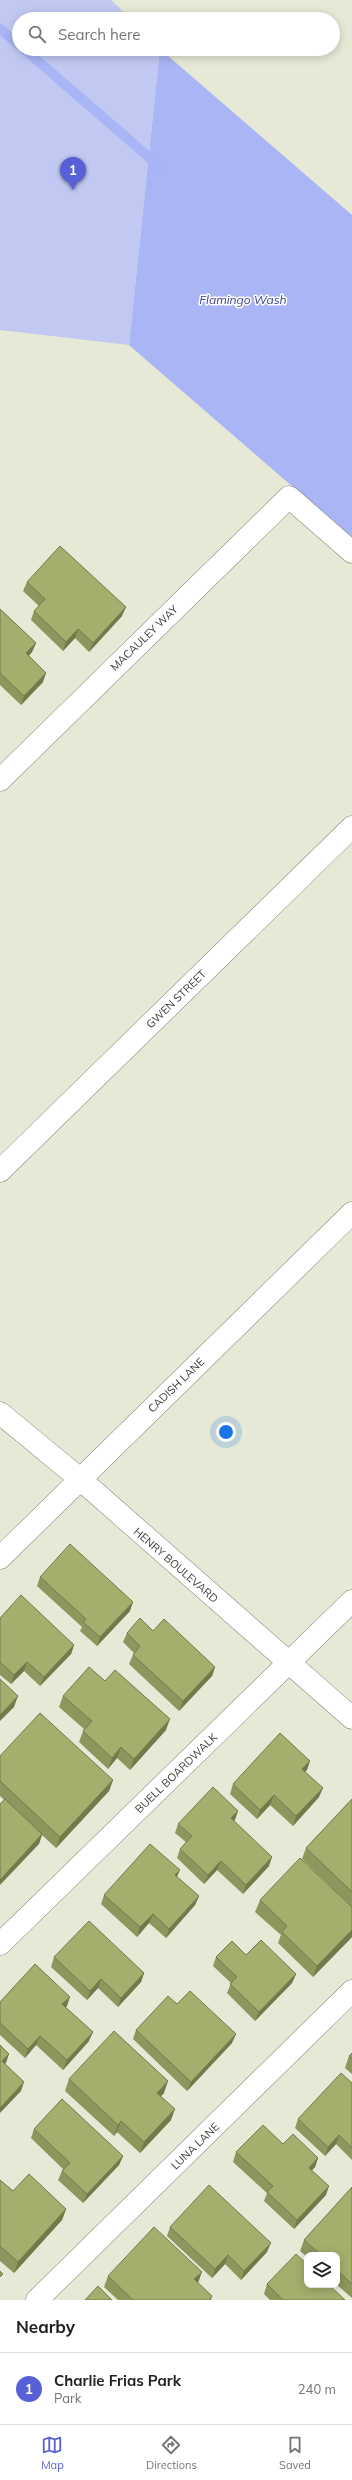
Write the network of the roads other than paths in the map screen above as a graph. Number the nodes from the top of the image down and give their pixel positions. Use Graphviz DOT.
graph roads {
  1 [pos="352,552"];
  2 [pos="0,780"];
  3 [pos="352,827"];
  4 [pos="0,1171"];
  5 [pos="352,1213"];
  6 [pos="0,1412"];
  7 [pos="80,1479"];
  8 [pos="0,1558"];
  9 [pos="352,1601"];
  10 [pos="288,1664"];
  11 [pos="352,1718"];
  12 [pos="0,1944"];
  13 [pos="352,1991"];
  14 [pos="37,2300"];
  1 -- 2 [label="street, MACAULEY WAY"];
  3 -- 4 [label="street, GWEN STREET"];
  5 -- 7 [label="street, CADISH LANE"];
  6 -- 7 [label="street, HENRY BOULEVARD"];
  7 -- 8 [label="street, CADISH LANE"];
  7 -- 10 [label="street, HENRY BOULEVARD"];
  9 -- 10 [label="street, BUELL BOARDWALK"];
  10 -- 11 [label="street, HENRY BOULEVARD"];
  10 -- 12 [label="street, BUELL BOARDWALK"];
  13 -- 14 [label="street, LUNA LANE"];
}
